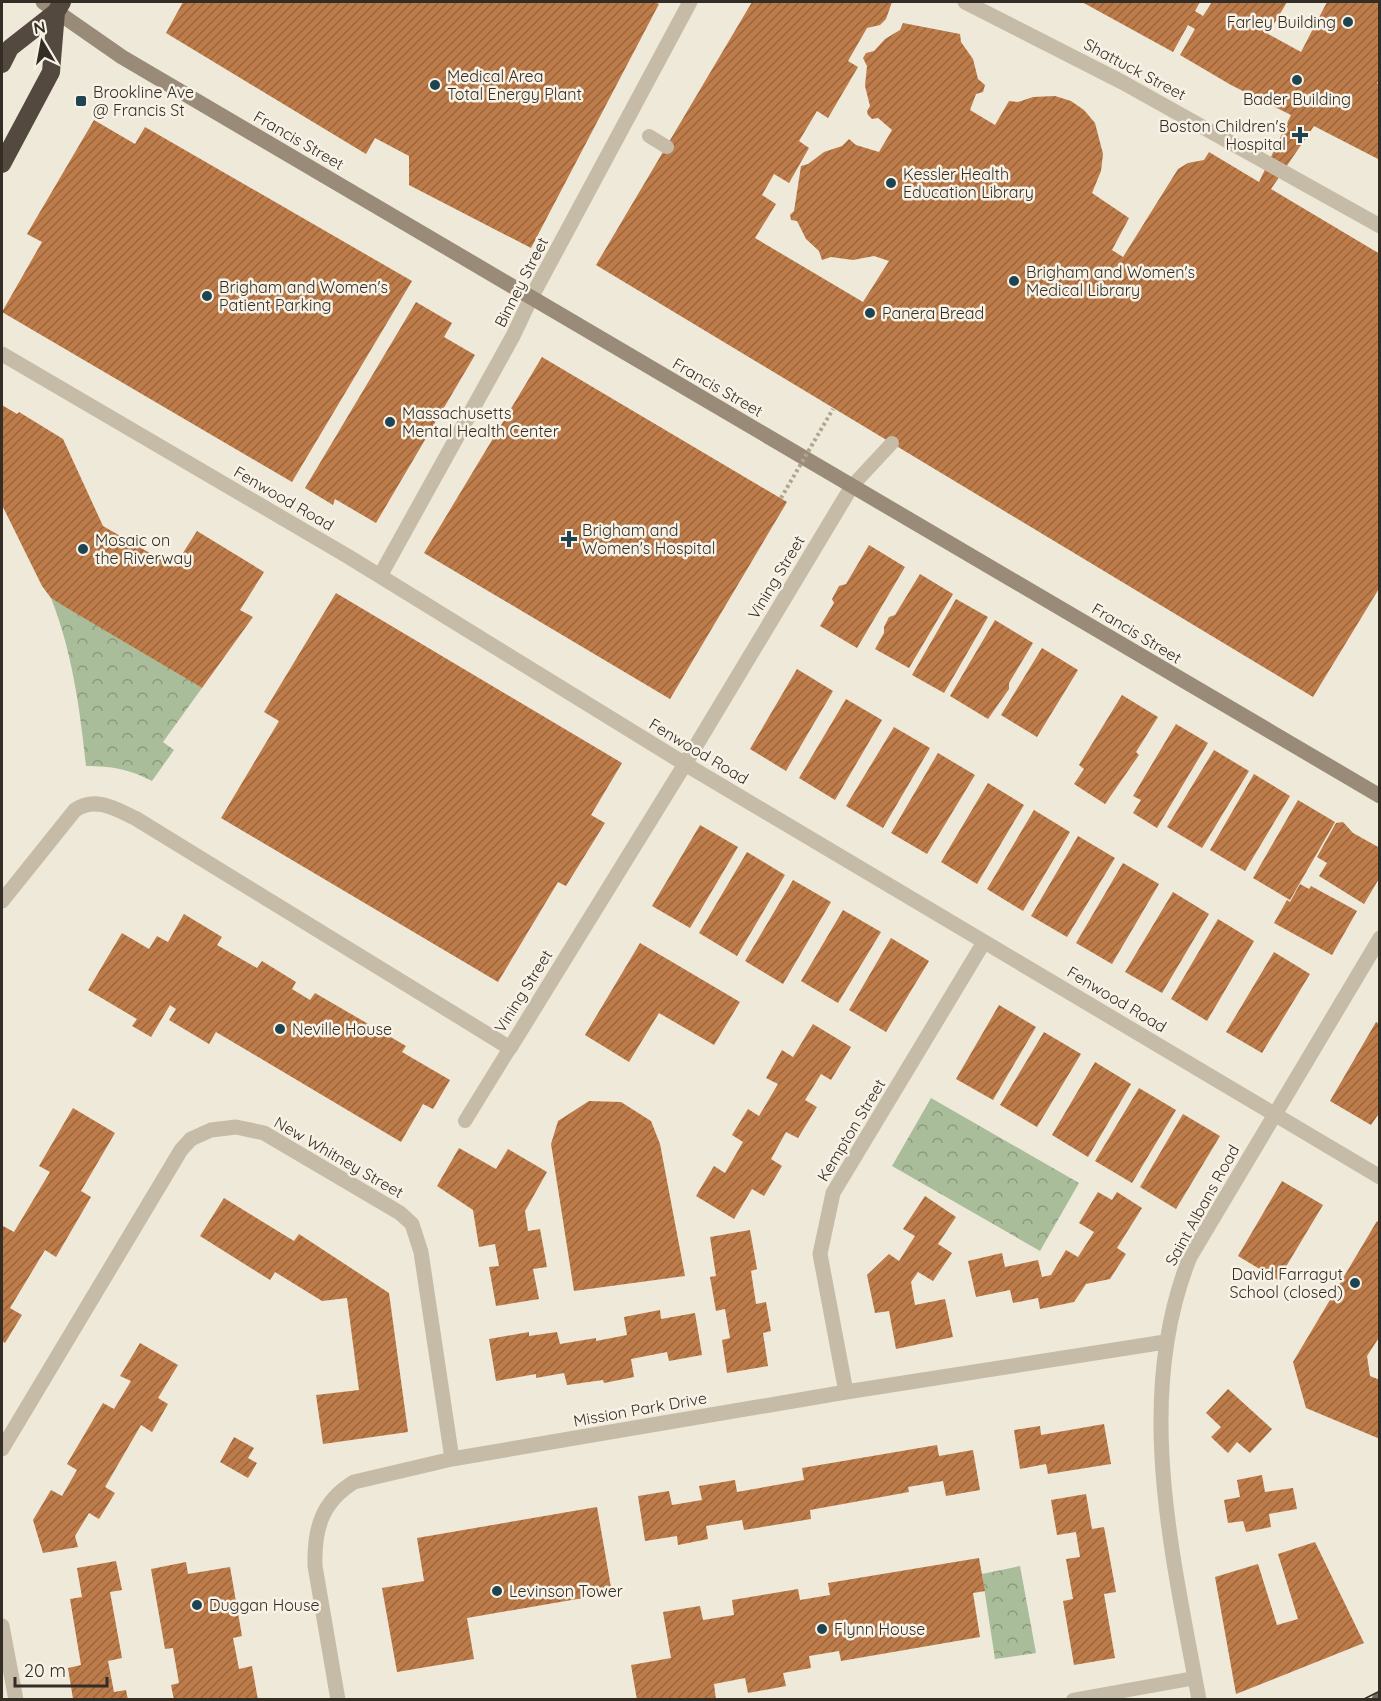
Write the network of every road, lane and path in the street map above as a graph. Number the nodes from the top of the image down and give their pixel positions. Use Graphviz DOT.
graph roads {
  1 [pos="690,2"];
  2 [pos="965,2"];
  3 [pos="54,5"];
  4 [pos="2,64"];
  5 [pos="649,136"];
  6 [pos="666,147"];
  7 [pos="2,165"];
  8 [pos="1380,226"];
  9 [pos="531,298"];
  10 [pos="2,354"];
  11 [pos="833,409"];
  12 [pos="891,443"];
  13 [pos="852,486"];
  14 [pos="781,498"];
  15 [pos="380,576"];
  16 [pos="685,764"];
  17 [pos="1380,796"];
  18 [pos="2,900"];
  19 [pos="1380,938"];
  20 [pos="984,942"];
  21 [pos="510,1048"];
  22 [pos="1274,1113"];
  23 [pos="465,1121"];
  24 [pos="1380,1177"];
  25 [pos="1165,1342"];
  26 [pos="846,1392"];
  27 [pos="2,1449"];
  28 [pos="452,1459"];
  29 [pos="2,1626"];
  30 [pos="1195,1678"];
  31 [pos="16,1700"];
  32 [pos="338,1700"];
  33 [pos="1072,1700"];
  34 [pos="1199,1700"];
  1 -- 9 [label="street, Binney Street"];
  2 -- 8 [label="street, Shattuck Street"];
  3 -- 4 [label="highway"];
  3 -- 7 [label="highway"];
  3 -- 9 [label="main road, Francis Street"];
  5 -- 6 [label="lane"];
  9 -- 13 [label="main road, Francis Street"];
  9 -- 15 [label="street, Binney Street"];
  10 -- 15 [label="street, Fenwood Road"];
  11 -- 14 [label="path, bridge"];
  12 -- 13 [label="lane"];
  13 -- 16 [label="street, Vining Street"];
  13 -- 17 [label="main road, Francis Street"];
  15 -- 16 [label="street, Fenwood Road"];
  16 -- 20 [label="street, Fenwood Road"];
  16 -- 21 [label="street, Vining Street"];
  18 -- 21 [label="street, Vining Street"];
  19 -- 22 [label="street, Saint Albans Road"];
  20 -- 22 [label="street, Fenwood Road"];
  20 -- 26 [label="street, Kempton Street"];
  21 -- 23 [label="lane"];
  22 -- 24 [label="street, Fenwood Road"];
  22 -- 25 [label="street, Saint Albans Road"];
  25 -- 26 [label="street, Mission Park Drive"];
  25 -- 30 [label="street, Saint Albans Road"];
  26 -- 28 [label="street, Mission Park Drive"];
  27 -- 28 [label="street, New Whitney Street"];
  28 -- 32 [label="street, Mission Park Drive"];
  29 -- 31 [label="street"];
  30 -- 33 [label="lane"];
  30 -- 34 [label="street, Saint Albans Road"];
}
